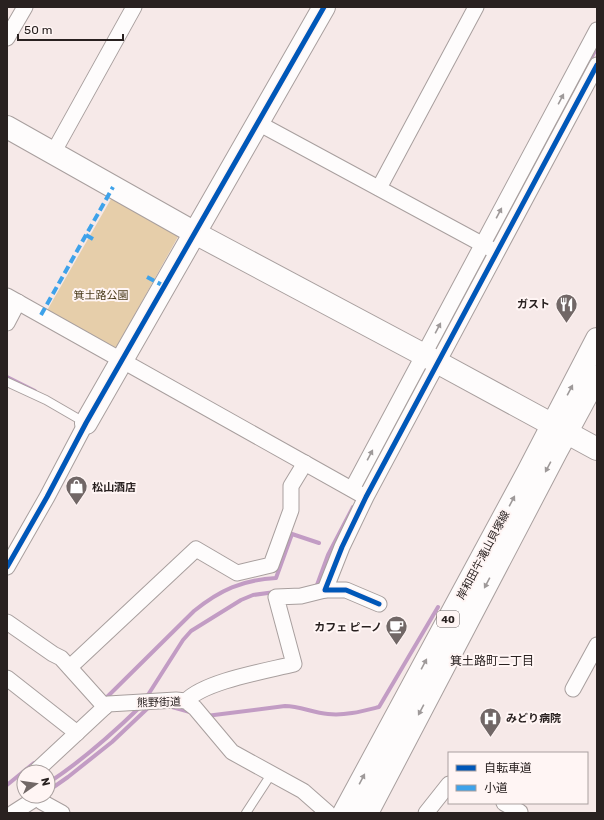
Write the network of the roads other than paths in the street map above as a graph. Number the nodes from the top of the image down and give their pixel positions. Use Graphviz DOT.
graph roads {
  1 [pos="25,7"];
  2 [pos="134,7"];
  3 [pos="324,7"];
  4 [pos="476,7"];
  5 [pos="597,30"];
  6 [pos="7,38"];
  7 [pos="597,65"];
  8 [pos="258,123"];
  9 [pos="7,127"];
  10 [pos="53,153"];
  11 [pos="379,188"];
  12 [pos="195,234"];
  13 [pos="490,248"];
  14 [pos="13,299"];
  15 [pos="7,323"];
  16 [pos="597,339"];
  17 [pos="431,359"];
  18 [pos="122,360"];
  19 [pos="597,376"];
  20 [pos="7,382"];
  21 [pos="86,423"];
  22 [pos="559,429"];
  23 [pos="597,449"];
  24 [pos="305,463"];
  25 [pos="360,494"];
  26 [pos="7,567"];
  27 [pos="325,590"];
  28 [pos="379,604"];
  29 [pos="7,622"];
  30 [pos="597,645"];
  31 [pos="70,667"];
  32 [pos="7,678"];
  33 [pos="573,689"];
  34 [pos="186,701"];
  35 [pos="104,707"];
  36 [pos="77,733"];
  37 [pos="44,764"];
  38 [pos="272,773"];
  39 [pos="448,785"];
  40 [pos="26,804"];
  41 [pos="46,804"];
  42 [pos="504,804"];
  43 [pos="506,804"];
  44 [pos="520,812"];
  45 [pos="13,813"];
  46 [pos="62,813"];
  47 [pos="246,813"];
  48 [pos="328,813"];
  49 [pos="344,813"];
  50 [pos="366,813"];
  51 [pos="426,813"];
  52 [pos="499,813"];
  1 -- 6 [label="street"];
  2 -- 10 [label="street"];
  3 -- 8 [label="street"];
  4 -- 11 [label="street"];
  13 -- 5 [label="street, one-way"];
  7 -- 13 [label="street"];
  8 -- 11 [label="street"];
  8 -- 12 [label="street"];
  9 -- 10 [label="street"];
  10 -- 12 [label="street"];
  11 -- 13 [label="street"];
  12 -- 17 [label="street"];
  12 -- 18 [label="street"];
  13 -- 17 [label="street"];
  14 -- 15 [label="street"];
  14 -- 18 [label="street"];
  22 -- 16 [label="street, 岸和田牛滝山貝塚線 / 40, one-way"];
  17 -- 22 [label="street"];
  17 -- 25 [label="street"];
  18 -- 21 [label="street"];
  18 -- 24 [label="street"];
  19 -- 22 [label="street, 岸和田牛滝山貝塚線 / 40"];
  20 -- 21 [label="lane"];
  21 -- 26 [label="street"];
  22 -- 23 [label="street"];
  49 -- 22 [label="street, 岸和田牛滝山貝塚線 / 40, one-way"];
  22 -- 50 [label="street, 岸和田牛滝山貝塚線 / 40, one-way"];
  24 -- 25 [label="street"];
  24 -- 31 [label="street"];
  25 -- 27 [label="street"];
  27 -- 28 [label="street"];
  27 -- 34 [label="street"];
  29 -- 31 [label="street"];
  30 -- 33 [label="street"];
  31 -- 35 [label="street"];
  32 -- 36 [label="street"];
  34 -- 35 [label="street, 熊野街道"];
  34 -- 38 [label="street, 熊野街道"];
  35 -- 36 [label="street"];
  36 -- 37 [label="street"];
  38 -- 47 [label="lane"];
  38 -- 48 [label="street, 熊野街道"];
  39 -- 51 [label="street"];
  40 -- 45 [label="street"];
  41 -- 46 [label="street"];
  42 -- 52 [label="street"];
  43 -- 44 [label="street"];
}
